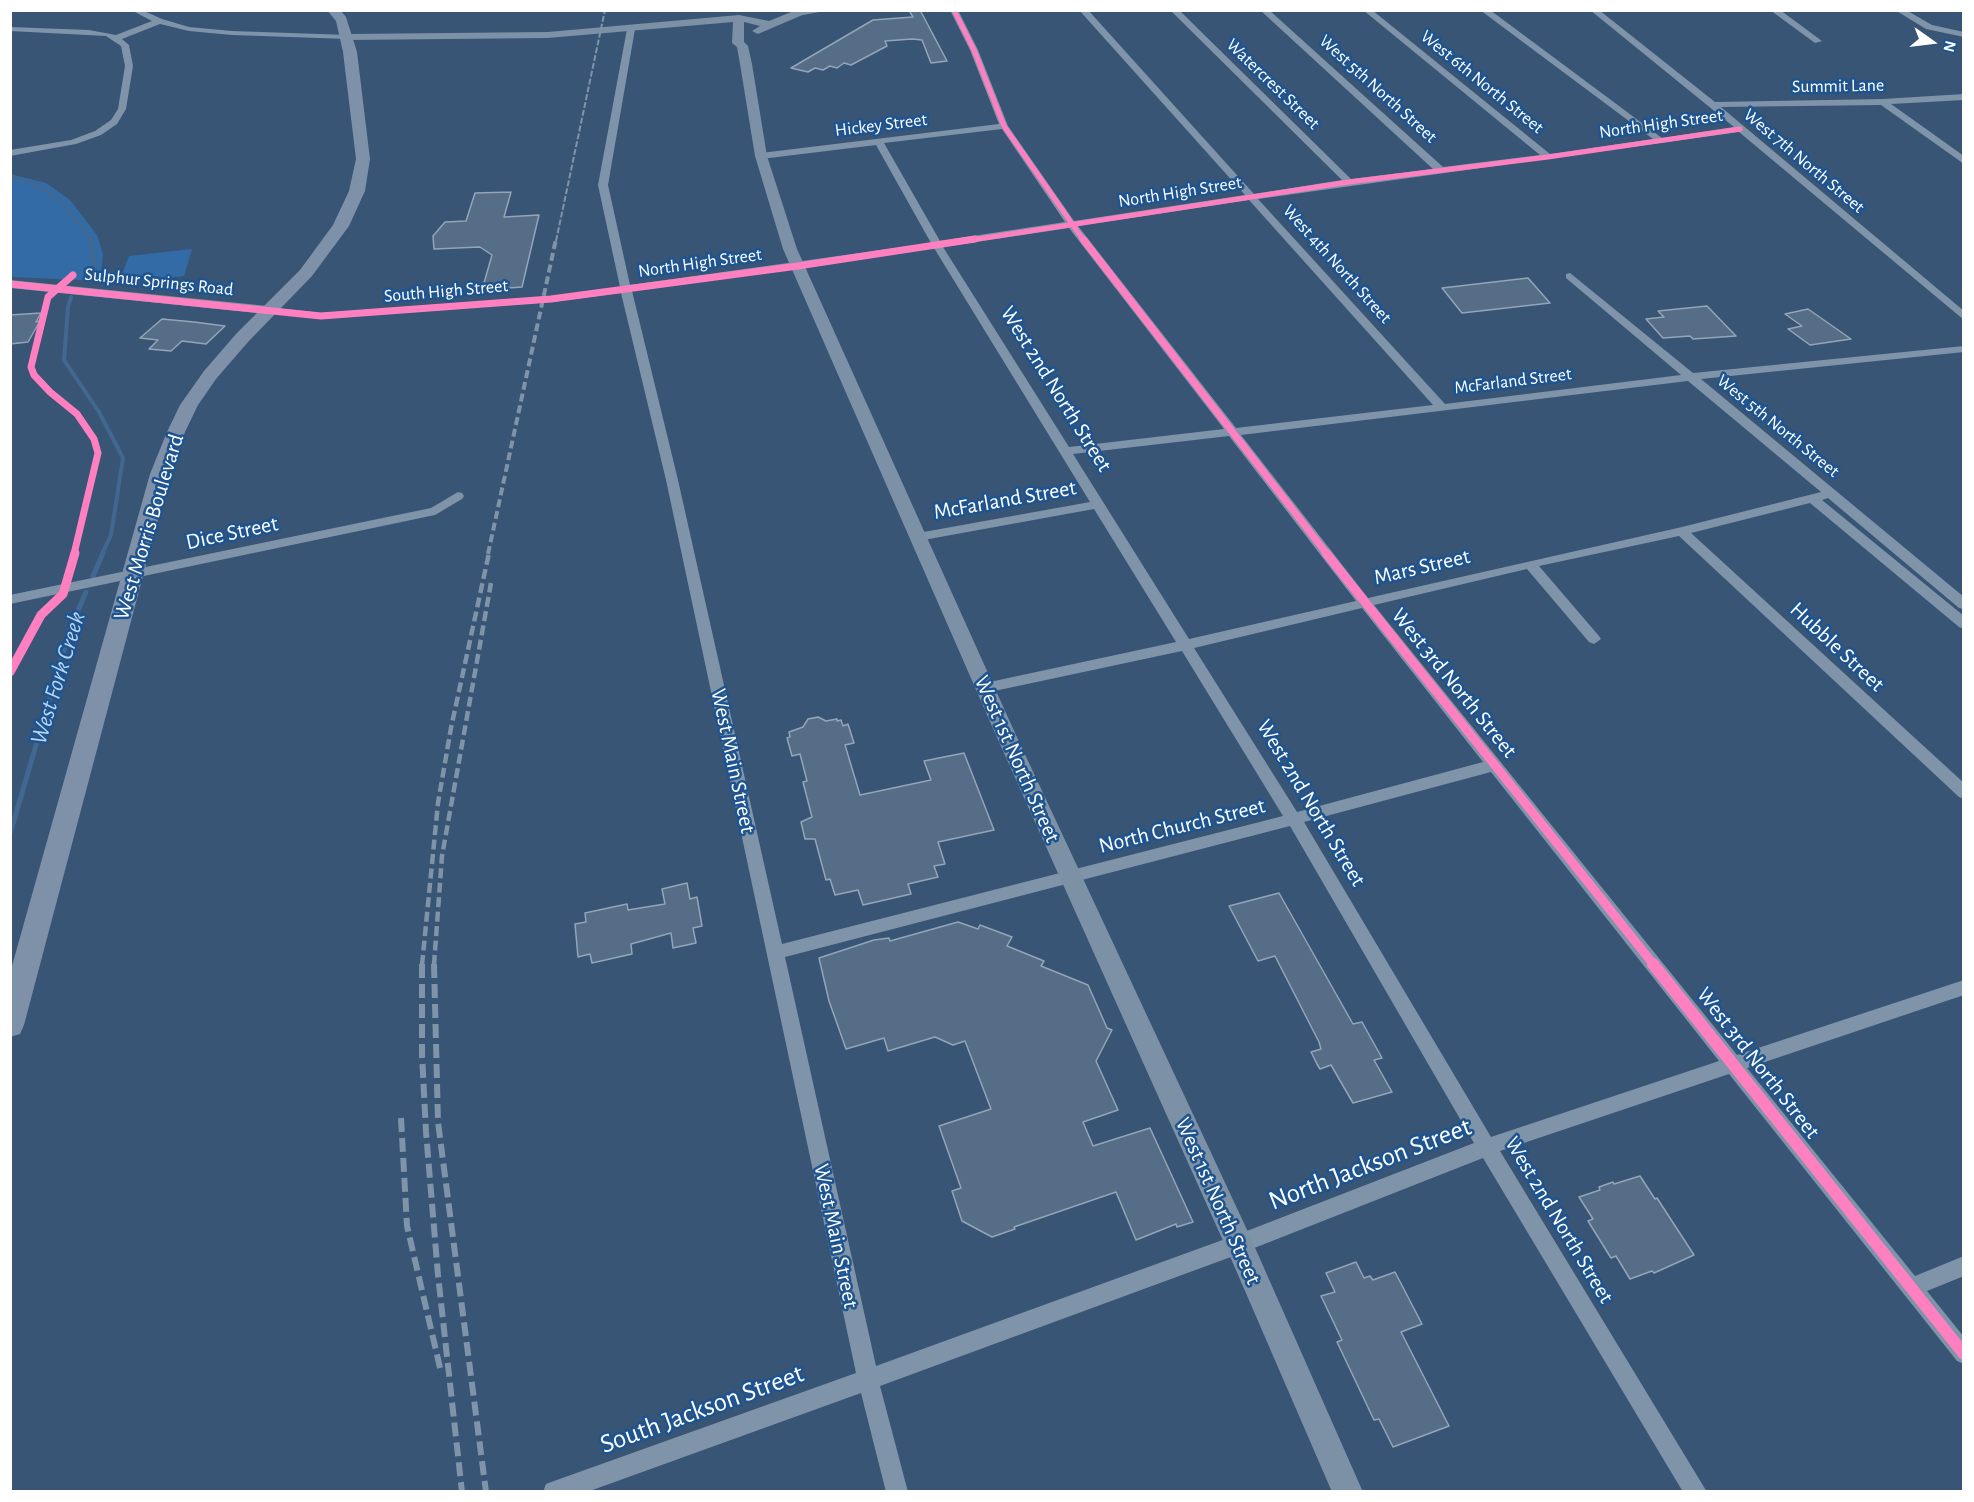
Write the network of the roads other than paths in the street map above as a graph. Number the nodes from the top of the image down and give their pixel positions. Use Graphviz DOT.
graph roads {
  1 [pos="135,10"];
  2 [pos="333,10"];
  3 [pos="804,10"];
  4 [pos="809,10"];
  5 [pos="826,10"];
  6 [pos="954,10"];
  7 [pos="1083,10"];
  8 [pos="1174,10"];
  9 [pos="1264,10"];
  10 [pos="1367,10"];
  11 [pos="1484,10"];
  12 [pos="1594,10"];
  13 [pos="1774,10"];
  14 [pos="1899,10"];
  15 [pos="739,14"];
  16 [pos="792,15"];
  17 [pos="159,21"];
  18 [pos="768,24"];
  19 [pos="10,29"];
  20 [pos="631,29"];
  21 [pos="1964,35"];
  22 [pos="348,37"];
  23 [pos="116,38"];
  24 [pos="1818,41"];
  25 [pos="742,46"];
  26 [pos="1964,97"];
  27 [pos="1882,102"];
  28 [pos="1713,105"];
  29 [pos="1004,126"];
  30 [pos="1740,129"];
  31 [pos="1661,141"];
  32 [pos="879,142"];
  33 [pos="10,153"];
  34 [pos="761,156"];
  35 [pos="1548,157"];
  36 [pos="1964,161"];
  37 [pos="1441,171"];
  38 [pos="1350,182"];
  39 [pos="1253,198"];
  40 [pos="1072,225"];
  41 [pos="937,245"];
  42 [pos="798,266"];
  43 [pos="1570,276"];
  44 [pos="10,284"];
  45 [pos="626,290"];
  46 [pos="268,310"];
  47 [pos="1964,317"];
  48 [pos="1964,349"];
  49 [pos="1690,377"];
  50 [pos="1442,408"];
  51 [pos="1232,432"];
  52 [pos="1066,451"];
  53 [pos="1832,493"];
  54 [pos="458,495"];
  55 [pos="1812,498"];
  56 [pos="1100,504"];
  57 [pos="1683,531"];
  58 [pos="918,537"];
  59 [pos="1530,564"];
  60 [pos="133,574"];
  61 [pos="10,600"];
  62 [pos="1364,602"];
  63 [pos="1964,605"];
  64 [pos="1964,624"];
  65 [pos="1594,639"];
  66 [pos="1186,645"];
  67 [pos="984,688"];
  68 [pos="1495,765"];
  69 [pos="1964,793"];
  70 [pos="1294,820"];
  71 [pos="1070,878"];
  72 [pos="774,953"];
  73 [pos="17,978"];
  74 [pos="1964,987"];
  75 [pos="10,1025"];
  76 [pos="1734,1065"];
  77 [pos="1487,1147"];
  78 [pos="1239,1244"];
  79 [pos="1964,1266"];
  80 [pos="1911,1288"];
  81 [pos="1964,1354"];
  82 [pos="868,1379"];
  83 [pos="554,1491"];
  84 [pos="897,1491"];
  85 [pos="1348,1491"];
  86 [pos="1696,1491"];
  1 -- 17 [label="street"];
  2 -- 22 [label="main road, West Morris Boulevard"];
  3 -- 15 [label="main road"];
  4 -- 16 [label="main road"];
  5 -- 16 [label="street"];
  6 -- 29 [label="street, West 3rd North Street"];
  7 -- 39 [label="street, West 4th North Street"];
  8 -- 38 [label="street, Watercrest Street"];
  9 -- 37 [label="street, West 5th North Street"];
  10 -- 35 [label="street, West 6th North Street"];
  11 -- 31 [label="street"];
  12 -- 28 [label="street, West 7th North Street"];
  13 -- 24 [label="street"];
  14 -- 21 [label="street"];
  15 -- 18 [label="main road"];
  15 -- 20 [label="main road"];
  15 -- 25 [label="main road, West 1st North Street"];
  16 -- 18 [label="main road"];
  17 -- 22 [label="street"];
  17 -- 23 [label="street"];
  18 -- 25 [label="main road"];
  19 -- 23 [label="street"];
  20 -- 22 [label="main road"];
  20 -- 45 [label="street, West Main Street"];
  22 -- 46 [label="main road, West Morris Boulevard"];
  23 -- 33 [label="street"];
  25 -- 34 [label="main road, West 1st North Street"];
  26 -- 27 [label="street, Summit Lane"];
  27 -- 28 [label="street, Summit Lane"];
  27 -- 36 [label="street"];
  28 -- 30 [label="street, West 7th North Street"];
  29 -- 32 [label="street, Hickey Street"];
  29 -- 40 [label="street, West 3rd North Street"];
  30 -- 31 [label="street, North High Street"];
  30 -- 47 [label="street, West 7th North Street"];
  31 -- 35 [label="street, North High Street"];
  32 -- 34 [label="street, Hickey Street"];
  32 -- 41 [label="street, West 2nd North Street"];
  34 -- 42 [label="main road, West 1st North Street"];
  35 -- 37 [label="street, North High Street"];
  37 -- 38 [label="street, North High Street"];
  38 -- 39 [label="street, North High Street"];
  39 -- 40 [label="street, North High Street"];
  39 -- 50 [label="street, West 4th North Street"];
  40 -- 41 [label="street, North High Street"];
  40 -- 51 [label="street, West 3rd North Street"];
  41 -- 42 [label="street, North High Street"];
  41 -- 52 [label="street, West 2nd North Street"];
  42 -- 45 [label="street, North High Street"];
  42 -- 58 [label="main road, West 1st North Street"];
  43 -- 49 [label="street, West 5th North Street"];
  44 -- 46 [label="main road, Sulphur Springs Road"];
  45 -- 46 [label="street, South High Street"];
  45 -- 72 [label="street, West Main Street"];
  46 -- 60 [label="main road, West Morris Boulevard"];
  48 -- 49 [label="street, McFarland Street"];
  49 -- 50 [label="street, McFarland Street"];
  49 -- 53 [label="street, West 5th North Street"];
  50 -- 51 [label="street, McFarland Street"];
  51 -- 52 [label="street, McFarland Street"];
  51 -- 62 [label="street, West 3rd North Street"];
  52 -- 56 [label="street, West 2nd North Street"];
  53 -- 55 [label="street, Mars Street"];
  53 -- 63 [label="street, West 5th North Street"];
  54 -- 60 [label="street, Dice Street"];
  55 -- 57 [label="street, Mars Street"];
  55 -- 64 [label="street"];
  56 -- 58 [label="street, McFarland Street"];
  56 -- 66 [label="street, West 2nd North Street"];
  57 -- 59 [label="street, Mars Street"];
  57 -- 69 [label="street, Hubble Street"];
  58 -- 67 [label="main road, West 1st North Street"];
  59 -- 62 [label="street, Mars Street"];
  59 -- 65 [label="street"];
  60 -- 61 [label="street, Dice Street"];
  60 -- 73 [label="main road, West Morris Boulevard"];
  62 -- 66 [label="street, Mars Street"];
  62 -- 68 [label="street, West 3rd North Street"];
  66 -- 67 [label="street, Mars Street"];
  66 -- 70 [label="street, West 2nd North Street"];
  67 -- 71 [label="main road, West 1st North Street"];
  68 -- 70 [label="street, North Church Street"];
  68 -- 76 [label="street, West 3rd North Street"];
  70 -- 71 [label="street, North Church Street"];
  70 -- 77 [label="street, West 2nd North Street"];
  71 -- 72 [label="street, North Church Street"];
  71 -- 78 [label="main road, West 1st North Street"];
  72 -- 82 [label="street, West Main Street"];
  73 -- 75 [label="main road, West Morris Boulevard"];
  74 -- 76 [label="street, North Jackson Street"];
  76 -- 77 [label="street, North Jackson Street"];
  76 -- 80 [label="street, West 3rd North Street"];
  77 -- 78 [label="street, North Jackson Street"];
  77 -- 86 [label="street, West 2nd North Street"];
  78 -- 82 [label="street, North Jackson Street"];
  78 -- 85 [label="main road, West 1st North Street"];
  79 -- 80 [label="street"];
  80 -- 81 [label="street, West 3rd North Street"];
  82 -- 83 [label="street, South Jackson Street"];
  82 -- 84 [label="street, West Main Street"];
}
